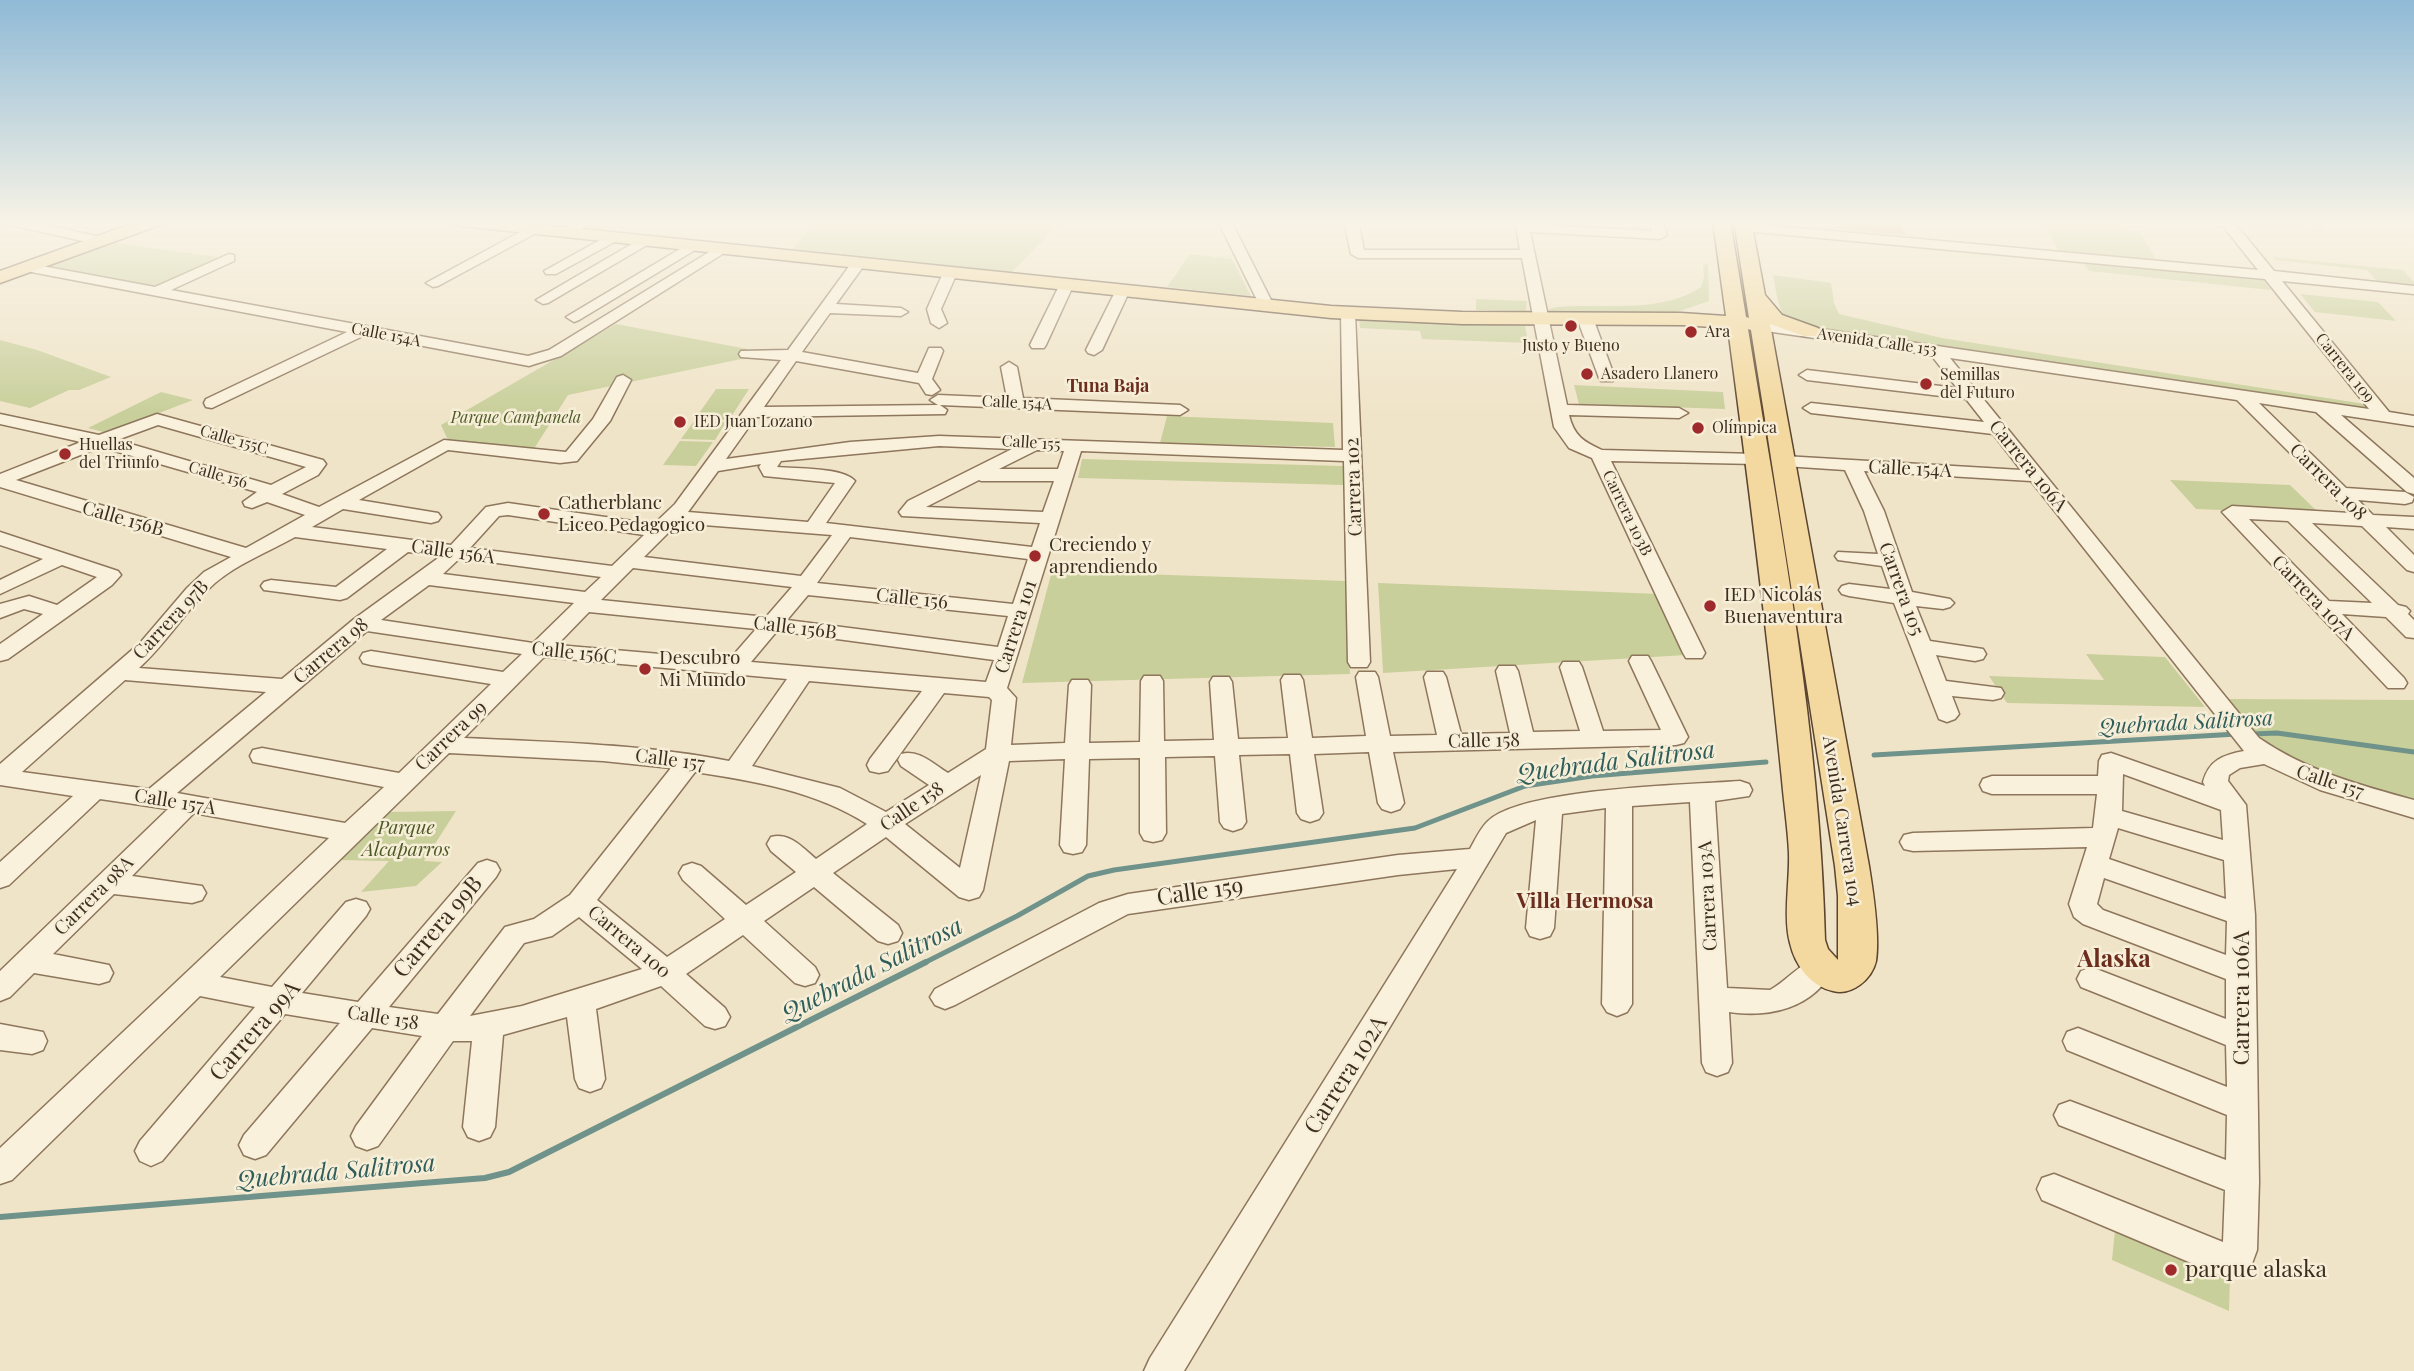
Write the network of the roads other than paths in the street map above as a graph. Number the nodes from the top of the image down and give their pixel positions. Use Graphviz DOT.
graph roads {
  1 [pos="119,285"];
  2 [pos="170,285"];
  3 [pos="568,285"];
  4 [pos="627,285"];
  5 [pos="662,285"];
  6 [pos="841,285"];
  7 [pos="945,285"];
  8 [pos="1057,285"];
  9 [pos="1096,285"];
  10 [pos="1254,285"];
  11 [pos="1534,285"];
  12 [pos="1730,285"];
  13 [pos="1730,285"];
  14 [pos="1755,285"];
  15 [pos="2278,285"];
  16 [pos="2365,285"];
  17 [pos="1066,286"];
  18 [pos="2414,290"];
  19 [pos="155,292"];
  20 [pos="1122,292"];
  21 [pos="1757,298"];
  22 [pos="542,300"];
  23 [pos="1262,303"];
  24 [pos="824,307"];
  25 [pos="901,312"];
  26 [pos="1348,313"];
  27 [pos="574,317"];
  28 [pos="1462,318"];
  29 [pos="1539,318"];
  30 [pos="1585,318"];
  31 [pos="1681,319"];
  32 [pos="939,323"];
  33 [pos="1759,325"];
  34 [pos="361,331"];
  35 [pos="1811,332"];
  36 [pos="1747,341"];
  37 [pos="1038,345"];
  38 [pos="935,351"];
  39 [pos="1094,351"];
  40 [pos="1936,351"];
  41 [pos="747,354"];
  42 [pos="790,355"];
  43 [pos="1009,367"];
  44 [pos="1807,376"];
  45 [pos="1607,378"];
  46 [pos="924,379"];
  47 [pos="623,380"];
  48 [pos="1971,395"];
  49 [pos="2242,396"];
  50 [pos="212,403"];
  51 [pos="1016,403"];
  52 [pos="939,405"];
  53 [pos="1811,408"];
  54 [pos="2322,408"];
  55 [pos="1180,410"];
  56 [pos="1559,410"];
  57 [pos="751,411"];
  58 [pos="1679,413"];
  59 [pos="2403,416"];
  60 [pos="0,419"];
  61 [pos="141,424"];
  62 [pos="1999,429"];
  63 [pos="939,440"];
  64 [pos="100,441"];
  65 [pos="1037,443"];
  66 [pos="1074,447"];
  67 [pos="1599,455"];
  68 [pos="775,456"];
  69 [pos="1352,456"];
  70 [pos="1770,460"];
  71 [pos="2363,460"];
  72 [pos="1852,466"];
  73 [pos="711,467"];
  74 [pos="312,471"];
  75 [pos="975,475"];
  76 [pos="1065,475"];
  77 [pos="2036,476"];
  78 [pos="0,481"];
  79 [pos="2409,493"];
  80 [pos="2339,494"];
  81 [pos="263,496"];
  82 [pos="339,503"];
  83 [pos="320,514"];
  84 [pos="2293,515"];
  85 [pos="985,516"];
  86 [pos="431,517"];
  87 [pos="1051,518"];
  88 [pos="2365,519"];
  89 [pos="2414,523"];
  90 [pos="666,524"];
  91 [pos="813,528"];
  92 [pos="290,530"];
  93 [pos="845,531"];
  94 [pos="5,545"];
  95 [pos="977,545"];
  96 [pos="403,546"];
  97 [pos="456,553"];
  98 [pos="1039,554"];
  99 [pos="247,555"];
  100 [pos="1845,556"];
  101 [pos="2409,557"];
  102 [pos="59,559"];
  103 [pos="1890,561"];
  104 [pos="623,567"];
  105 [pos="425,578"];
  106 [pos="804,585"];
  107 [pos="271,586"];
  108 [pos="0,589"];
  109 [pos="1849,590"];
  110 [pos="1903,598"];
  111 [pos="587,602"];
  112 [pos="1943,603"];
  113 [pos="2321,607"];
  114 [pos="1022,611"];
  115 [pos="2392,611"];
  116 [pos="0,612"];
  117 [pos="2414,613"];
  118 [pos="58,614"];
  119 [pos="362,624"];
  120 [pos="771,624"];
  121 [pos="2414,632"];
  122 [pos="1923,647"];
  123 [pos="538,650"];
  124 [pos="2,651"];
  125 [pos="1695,653"];
  126 [pos="1975,654"];
  127 [pos="1007,655"];
  128 [pos="372,658"];
  129 [pos="1640,661"];
  130 [pos="1571,667"];
  131 [pos="733,669"];
  132 [pos="1507,671"];
  133 [pos="121,673"];
  134 [pos="802,674"];
  135 [pos="1434,677"];
  136 [pos="509,680"];
  137 [pos="1292,680"];
  138 [pos="1152,681"];
  139 [pos="1221,682"];
  140 [pos="2396,683"];
  141 [pos="939,685"];
  142 [pos="1080,685"];
  143 [pos="288,687"];
  144 [pos="1938,688"];
  145 [pos="995,690"];
  146 [pos="1993,693"];
  147 [pos="1947,714"];
  148 [pos="1594,738"];
  149 [pos="1523,740"];
  150 [pos="1451,742"];
  151 [pos="1379,744"];
  152 [pos="443,745"];
  153 [pos="1300,746"];
  154 [pos="1228,747"];
  155 [pos="1154,749"];
  156 [pos="2258,750"];
  157 [pos="1077,751"];
  158 [pos="998,753"];
  159 [pos="262,756"];
  160 [pos="910,760"];
  161 [pos="689,762"];
  162 [pos="880,765"];
  163 [pos="736,770"];
  164 [pos="3,772"];
  165 [pos="2110,773"];
  166 [pos="403,782"];
  167 [pos="946,784"];
  168 [pos="1992,785"];
  169 [pos="96,789"];
  170 [pos="1740,790"];
  171 [pos="1702,794"];
  172 [pos="154,798"];
  173 [pos="1619,800"];
  174 [pos="188,803"];
  175 [pos="1391,803"];
  176 [pos="2233,805"];
  177 [pos="1550,806"];
  178 [pos="2414,808"];
  179 [pos="1310,813"];
  180 [pos="1233,822"];
  181 [pos="886,824"];
  182 [pos="2106,827"];
  183 [pos="349,833"];
  184 [pos="1153,833"];
  185 [pos="1913,842"];
  186 [pos="780,844"];
  187 [pos="1073,845"];
  188 [pos="2237,854"];
  189 [pos="1477,858"];
  190 [pos="2096,866"];
  191 [pos="487,870"];
  192 [pos="814,872"];
  193 [pos="692,873"];
  194 [pos="0,878"];
  195 [pos="108,883"];
  196 [pos="969,890"];
  197 [pos="192,893"];
  198 [pos="580,902"];
  199 [pos="356,909"];
  200 [pos="2241,915"];
  201 [pos="744,920"];
  202 [pos="1540,928"];
  203 [pos="888,933"];
  204 [pos="28,961"];
  205 [pos="1820,968"];
  206 [pos="665,972"];
  207 [pos="2240,972"];
  208 [pos="99,973"];
  209 [pos="805,975"];
  210 [pos="2091,979"];
  211 [pos="194,983"];
  212 [pos="0,989"];
  213 [pos="945,997"];
  214 [pos="1713,998"];
  215 [pos="281,1001"];
  216 [pos="580,1001"];
  217 [pos="1617,1004"];
  218 [pos="364,1015"];
  219 [pos="715,1017"];
  220 [pos="489,1026"];
  221 [pos="444,1028"];
  222 [pos="0,1037"];
  223 [pos="2241,1038"];
  224 [pos="32,1041"];
  225 [pos="2078,1041"];
  226 [pos="1717,1063"];
  227 [pos="590,1079"];
  228 [pos="2243,1107"];
  229 [pos="2070,1115"];
  230 [pos="479,1127"];
  231 [pos="367,1136"];
  232 [pos="254,1144"];
  233 [pos="151,1151"];
  234 [pos="0,1169"];
  235 [pos="2242,1182"];
  236 [pos="2054,1189"];
  237 [pos="2210,1255"];
  238 [pos="1163,1371"];
  1 -- 19 [label="street, Calle 154A"];
  2 -- 19 [label="street"];
  3 -- 22 [label="street"];
  4 -- 27 [label="street"];
  5 -- 34 [label="street, Calle 154A"];
  6 -- 24 [label="street, Carrera 99"];
  7 -- 32 [label="street"];
  8 -- 17 [label="main road"];
  9 -- 23 [label="main road"];
  10 -- 23 [label="street"];
  11 -- 29 [label="street, Carrera 103B"];
  12 -- 31 [label="main road"];
  13 -- 36 [label="main road, Avenida Carrera 104"];
  14 -- 21 [label="main road, Avenida Carrera 104"];
  15 -- 59 [label="street, Carrera 109"];
  16 -- 18 [label="street"];
  17 -- 20 [label="main road"];
  17 -- 37 [label="street"];
  19 -- 34 [label="street, Calle 154A"];
  20 -- 23 [label="main road"];
  20 -- 39 [label="street"];
  21 -- 33 [label="main road, Avenida Carrera 104"];
  21 -- 35 [label="main road"];
  23 -- 26 [label="main road"];
  23 -- 28 [label="main road"];
  24 -- 25 [label="street"];
  24 -- 42 [label="street, Carrera 99"];
  26 -- 28 [label="main road"];
  26 -- 69 [label="street, Carrera 102"];
  28 -- 29 [label="main road"];
  29 -- 30 [label="main road"];
  29 -- 56 [label="street, Carrera 103B"];
  30 -- 31 [label="main road"];
  30 -- 45 [label="street"];
  31 -- 36 [label="main road"];
  33 -- 35 [label="street, Avenida Calle 153"];
  33 -- 36 [label="main road, Avenida Carrera 104"];
  33 -- 36 [label="main road, Avenida Calle 153"];
  34 -- 50 [label="street"];
  35 -- 36 [label="main road"];
  35 -- 40 [label="street, Avenida Calle 153"];
  36 -- 70 [label="main road, Avenida Carrera 104"];
  38 -- 46 [label="street"];
  40 -- 48 [label="street, Carrera 106A"];
  40 -- 49 [label="street, Avenida Calle 153"];
  41 -- 42 [label="street"];
  42 -- 46 [label="street"];
  42 -- 57 [label="street, Carrera 99"];
  43 -- 51 [label="street"];
  44 -- 48 [label="street"];
  46 -- 52 [label="street"];
  47 -- 82 [label="street, Carrera 97B"];
  48 -- 62 [label="street, Carrera 106A"];
  49 -- 54 [label="street, Avenida Calle 153"];
  49 -- 80 [label="street, Carrera 108"];
  51 -- 52 [label="street, Calle 154A"];
  51 -- 55 [label="street, Calle 154A"];
  52 -- 57 [label="street, Calle 154A"];
  52 -- 63 [label="street"];
  53 -- 62 [label="street"];
  54 -- 59 [label="street, Avenida Calle 153"];
  54 -- 79 [label="street"];
  56 -- 58 [label="street"];
  56 -- 67 [label="street, Carrera 103B"];
  57 -- 73 [label="street, Carrera 99"];
  60 -- 64 [label="street, Calle 156"];
  61 -- 64 [label="street"];
  61 -- 74 [label="street, Calle 155C"];
  62 -- 77 [label="street, Carrera 106A"];
  63 -- 65 [label="street, Calle 155"];
  63 -- 68 [label="street, Calle 155"];
  64 -- 78 [label="street"];
  64 -- 81 [label="street, Calle 156"];
  65 -- 66 [label="street, Calle 155"];
  65 -- 75 [label="street"];
  66 -- 69 [label="street, Calle 155"];
  66 -- 76 [label="street, Carrera 101"];
  67 -- 70 [label="street, Calle 154A"];
  67 -- 125 [label="street, Carrera 103B"];
  68 -- 73 [label="street, Calle 155"];
  68 -- 91 [label="street"];
  69 -- 151 [label="street, Carrera 102"];
  70 -- 72 [label="street, Calle 154A"];
  70 -- 205 [label="main road, Avenida Carrera 104"];
  70 -- 205 [label="main road, Avenida Carrera 104"];
  71 -- 79 [label="street"];
  72 -- 77 [label="street, Calle 154A"];
  72 -- 103 [label="street, Carrera 105"];
  73 -- 90 [label="street, Carrera 99"];
  74 -- 81 [label="street"];
  75 -- 76 [label="street"];
  75 -- 85 [label="street"];
  76 -- 87 [label="street, Carrera 101"];
  77 -- 156 [label="street, Carrera 106A"];
  78 -- 99 [label="street, Calle 156B"];
  79 -- 80 [label="street"];
  80 -- 88 [label="street, Carrera 108"];
  81 -- 83 [label="street, Calle 156"];
  82 -- 83 [label="street, Carrera 97B"];
  82 -- 86 [label="street"];
  83 -- 92 [label="street, Carrera 97B"];
  84 -- 88 [label="street"];
  84 -- 113 [label="street, Carrera 107A"];
  84 -- 115 [label="street"];
  85 -- 87 [label="street"];
  85 -- 95 [label="street"];
  87 -- 98 [label="street, Carrera 101"];
  88 -- 89 [label="street"];
  88 -- 101 [label="street, Carrera 108"];
  90 -- 91 [label="street"];
  90 -- 97 [label="street, Carrera 98"];
  90 -- 104 [label="street, Carrera 99"];
  91 -- 93 [label="street"];
  92 -- 96 [label="street, Calle 156A"];
  92 -- 99 [label="street, Carrera 97B"];
  93 -- 95 [label="street"];
  93 -- 106 [label="street"];
  94 -- 102 [label="street"];
  95 -- 98 [label="street"];
  96 -- 97 [label="street, Calle 156A"];
  96 -- 107 [label="street"];
  97 -- 104 [label="street, Calle 156A"];
  97 -- 105 [label="street, Carrera 98"];
  98 -- 114 [label="street, Carrera 101"];
  99 -- 133 [label="street, Carrera 97B"];
  100 -- 103 [label="street"];
  102 -- 108 [label="street"];
  102 -- 118 [label="street"];
  103 -- 110 [label="street, Carrera 105"];
  104 -- 106 [label="street, Calle 156"];
  104 -- 111 [label="street, Carrera 99"];
  105 -- 111 [label="street, Calle 156B"];
  105 -- 119 [label="street, Carrera 98"];
  106 -- 114 [label="street, Calle 156"];
  106 -- 120 [label="street"];
  109 -- 110 [label="street"];
  110 -- 112 [label="street"];
  110 -- 122 [label="street, Carrera 105"];
  111 -- 120 [label="street, Calle 156B"];
  111 -- 123 [label="street, Carrera 99"];
  113 -- 115 [label="street"];
  113 -- 140 [label="street, Carrera 107A"];
  114 -- 127 [label="street, Carrera 101"];
  115 -- 117 [label="street"];
  115 -- 121 [label="street"];
  116 -- 118 [label="street"];
  118 -- 124 [label="street"];
  119 -- 123 [label="street, Calle 156C"];
  119 -- 143 [label="street, Carrera 98"];
  120 -- 127 [label="street, Calle 156B"];
  120 -- 131 [label="street"];
  122 -- 126 [label="street"];
  122 -- 144 [label="street, Carrera 105"];
  123 -- 131 [label="street, Calle 156C"];
  123 -- 136 [label="street, Carrera 99"];
  127 -- 145 [label="street, Carrera 101"];
  128 -- 136 [label="street"];
  129 -- 148 [label="street, Calle 158"];
  130 -- 148 [label="street"];
  131 -- 134 [label="street, Calle 156C"];
  132 -- 149 [label="street"];
  133 -- 143 [label="street"];
  133 -- 164 [label="street, Carrera 97B"];
  134 -- 141 [label="street, Calle 156C"];
  134 -- 163 [label="street"];
  135 -- 150 [label="street"];
  136 -- 152 [label="street, Carrera 99"];
  137 -- 153 [label="street"];
  138 -- 155 [label="street"];
  139 -- 154 [label="street"];
  141 -- 145 [label="street, Calle 156C"];
  141 -- 162 [label="street"];
  142 -- 157 [label="street"];
  143 -- 172 [label="street, Carrera 98"];
  144 -- 146 [label="street"];
  144 -- 147 [label="street, Carrera 105"];
  145 -- 158 [label="street, Carrera 101"];
  148 -- 149 [label="street, Calle 158"];
  149 -- 150 [label="street, Calle 158"];
  150 -- 151 [label="street, Calle 158"];
  151 -- 153 [label="street, Calle 158"];
  151 -- 175 [label="street, Carrera 102"];
  152 -- 161 [label="street, Calle 157"];
  152 -- 166 [label="street, Carrera 99"];
  153 -- 154 [label="street, Calle 158"];
  153 -- 179 [label="street"];
  154 -- 155 [label="street, Calle 158"];
  154 -- 180 [label="street"];
  155 -- 157 [label="street, Calle 158"];
  155 -- 184 [label="street"];
  156 -- 176 [label="street, Carrera 106A"];
  156 -- 178 [label="street, Calle 157"];
  157 -- 158 [label="street, Calle 158"];
  157 -- 187 [label="street"];
  158 -- 167 [label="street, Calle 158"];
  158 -- 196 [label="street, Carrera 101"];
  159 -- 166 [label="street"];
  160 -- 167 [label="street"];
  161 -- 163 [label="street, Calle 157"];
  161 -- 198 [label="street, Carrera 100"];
  163 -- 181 [label="street, Calle 157"];
  164 -- 169 [label="street, Calle 157A"];
  165 -- 168 [label="street"];
  165 -- 176 [label="street"];
  165 -- 182 [label="street"];
  166 -- 183 [label="street, Carrera 99"];
  167 -- 181 [label="street, Calle 158"];
  169 -- 172 [label="street, Calle 157A"];
  169 -- 194 [label="street"];
  170 -- 171 [label="street"];
  171 -- 173 [label="street"];
  171 -- 214 [label="street, Carrera 103A"];
  172 -- 174 [label="street, Calle 157A"];
  173 -- 177 [label="street"];
  173 -- 217 [label="street"];
  174 -- 183 [label="street, Calle 157A"];
  174 -- 195 [label="street, Carrera 98A"];
  176 -- 188 [label="street, Carrera 106A"];
  177 -- 189 [label="street, Carrera 102A"];
  177 -- 202 [label="street"];
  181 -- 192 [label="street, Calle 158"];
  181 -- 196 [label="street, Calle 157"];
  182 -- 185 [label="street"];
  182 -- 188 [label="street"];
  182 -- 190 [label="street"];
  183 -- 211 [label="street, Carrera 99"];
  186 -- 192 [label="street"];
  188 -- 200 [label="street, Carrera 106A"];
  189 -- 213 [label="street, Calle 159"];
  189 -- 238 [label="street, Carrera 102A"];
  190 -- 200 [label="street"];
  190 -- 207 [label="street"];
  191 -- 218 [label="street, Carrera 99B"];
  192 -- 201 [label="street, Calle 158"];
  192 -- 203 [label="street"];
  193 -- 201 [label="street"];
  195 -- 197 [label="street"];
  195 -- 204 [label="street, Carrera 98A"];
  198 -- 206 [label="street, Carrera 100"];
  198 -- 221 [label="street"];
  199 -- 215 [label="street, Carrera 99A"];
  200 -- 207 [label="street, Carrera 106A"];
  201 -- 206 [label="street, Calle 158"];
  201 -- 209 [label="street"];
  204 -- 208 [label="street"];
  204 -- 212 [label="street, Carrera 98A"];
  205 -- 214 [label="street"];
  206 -- 216 [label="street, Calle 158"];
  206 -- 219 [label="street, Carrera 100"];
  207 -- 223 [label="street, Carrera 106A"];
  210 -- 223 [label="street"];
  211 -- 215 [label="street, Calle 158"];
  211 -- 234 [label="street, Carrera 99"];
  214 -- 226 [label="street, Carrera 103A"];
  215 -- 218 [label="street, Calle 158"];
  215 -- 233 [label="street, Carrera 99A"];
  216 -- 220 [label="street, Calle 158"];
  216 -- 227 [label="street"];
  218 -- 221 [label="street, Calle 158"];
  218 -- 232 [label="street, Carrera 99B"];
  220 -- 221 [label="street, Calle 158"];
  220 -- 230 [label="street"];
  221 -- 231 [label="street"];
  222 -- 224 [label="street"];
  223 -- 228 [label="street, Carrera 106A"];
  225 -- 228 [label="street"];
  228 -- 235 [label="street, Carrera 106A"];
  229 -- 235 [label="street"];
  235 -- 237 [label="street, Carrera 106A"];
  236 -- 237 [label="street"];
}
